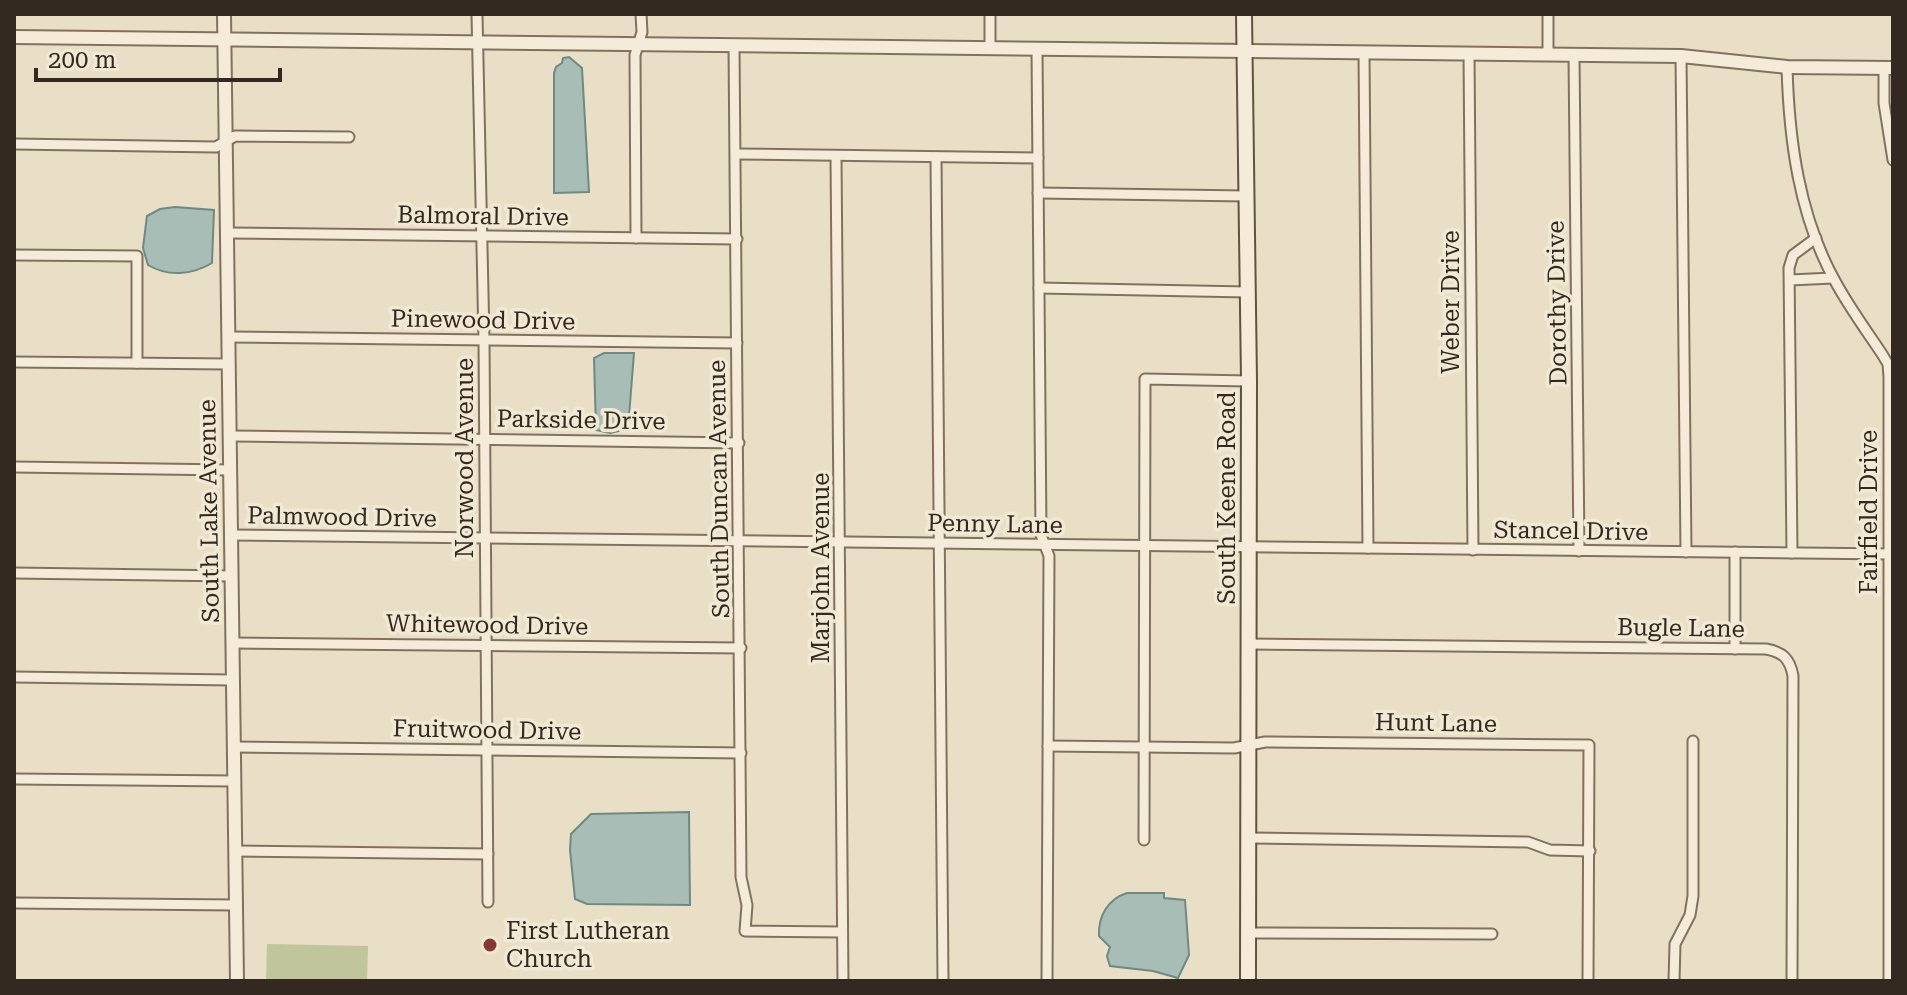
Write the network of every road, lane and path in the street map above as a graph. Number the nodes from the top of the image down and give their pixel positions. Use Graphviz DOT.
graph roads {
  1 [pos="224,14"];
  2 [pos="477,14"];
  3 [pos="641,14"];
  4 [pos="990,14"];
  5 [pos="1244,14"];
  6 [pos="1548,14"];
  7 [pos="14,37"];
  8 [pos="225,40"];
  9 [pos="479,42"];
  10 [pos="638,44"];
  11 [pos="734,46"];
  12 [pos="990,48"];
  13 [pos="1037,49"];
  14 [pos="1245,52"];
  15 [pos="1364,52"];
  16 [pos="1469,53"];
  17 [pos="1548,54"];
  18 [pos="1574,55"];
  19 [pos="1681,56"];
  20 [pos="1787,67"];
  21 [pos="1888,68"];
  22 [pos="349,137"];
  23 [pos="226,141"];
  24 [pos="14,144"];
  25 [pos="736,154"];
  26 [pos="836,156"];
  27 [pos="936,157"];
  28 [pos="1038,158"];
  29 [pos="1893,160"];
  30 [pos="1038,193"];
  31 [pos="1246,196"];
  32 [pos="228,233"];
  33 [pos="482,236"];
  34 [pos="636,238"];
  35 [pos="1816,238"];
  36 [pos="737,239"];
  37 [pos="14,255"];
  38 [pos="1833,278"];
  39 [pos="1790,280"];
  40 [pos="1039,288"];
  41 [pos="1248,292"];
  42 [pos="229,337"];
  43 [pos="484,340"];
  44 [pos="737,343"];
  45 [pos="14,362"];
  46 [pos="137,363"];
  47 [pos="229,364"];
  48 [pos="1249,381"];
  49 [pos="230,436"];
  50 [pos="484,439"];
  51 [pos="739,443"];
  52 [pos="14,467"];
  53 [pos="231,470"];
  54 [pos="231,535"];
  55 [pos="485,538"];
  56 [pos="740,541"];
  57 [pos="841,542"];
  58 [pos="941,544"];
  59 [pos="1045,545"];
  60 [pos="1145,546"];
  61 [pos="1249,547"];
  62 [pos="1368,548"];
  63 [pos="1473,550"];
  64 [pos="1579,551"];
  65 [pos="1686,552"];
  66 [pos="1735,552"];
  67 [pos="1792,553"];
  68 [pos="1891,554"];
  69 [pos="14,573"];
  70 [pos="232,576"];
  71 [pos="233,643"];
  72 [pos="1249,644"];
  73 [pos="486,645"];
  74 [pos="741,648"];
  75 [pos="1735,649"];
  76 [pos="14,677"];
  77 [pos="232,680"];
  78 [pos="1693,741"];
  79 [pos="1249,745"];
  80 [pos="1048,746"];
  81 [pos="234,747"];
  82 [pos="1145,747"];
  83 [pos="487,750"];
  84 [pos="741,753"];
  85 [pos="14,779"];
  86 [pos="235,781"];
  87 [pos="1249,838"];
  88 [pos="1144,840"];
  89 [pos="235,851"];
  90 [pos="1590,851"];
  91 [pos="488,854"];
  92 [pos="488,902"];
  93 [pos="14,903"];
  94 [pos="236,905"];
  95 [pos="842,932"];
  96 [pos="1248,933"];
  97 [pos="1492,934"];
  98 [pos="237,981"];
  99 [pos="843,981"];
  100 [pos="943,981"];
  101 [pos="1047,981"];
  102 [pos="1248,981"];
  103 [pos="1588,981"];
  104 [pos="1674,981"];
  105 [pos="1792,981"];
  106 [pos="1889,981"];
  1 -- 8 [label="street, South Lake Avenue"];
  2 -- 9 [label="street, Norwood Avenue"];
  3 -- 10 [label="street"];
  4 -- 12 [label="street"];
  5 -- 14 [label="main road, South Keene Road"];
  6 -- 17 [label="street"];
  7 -- 8 [label="street"];
  8 -- 9 [label="street"];
  8 -- 23 [label="street, South Lake Avenue"];
  9 -- 10 [label="street"];
  9 -- 33 [label="street, Norwood Avenue"];
  10 -- 11 [label="street"];
  10 -- 34 [label="street"];
  11 -- 12 [label="street"];
  11 -- 25 [label="street, South Duncan Avenue"];
  12 -- 13 [label="street"];
  13 -- 14 [label="street"];
  13 -- 28 [label="street"];
  14 -- 15 [label="street"];
  14 -- 31 [label="main road, South Keene Road"];
  15 -- 16 [label="street"];
  15 -- 62 [label="street"];
  16 -- 17 [label="street"];
  16 -- 63 [label="street, Weber Drive"];
  17 -- 18 [label="street"];
  18 -- 19 [label="street"];
  18 -- 64 [label="street, Dorothy Drive"];
  19 -- 20 [label="street"];
  19 -- 65 [label="street"];
  20 -- 21 [label="street"];
  20 -- 35 [label="street, Fairfield Drive"];
  21 -- 29 [label="street"];
  22 -- 23 [label="street"];
  23 -- 24 [label="street"];
  23 -- 32 [label="street, South Lake Avenue"];
  25 -- 26 [label="street"];
  25 -- 36 [label="street, South Duncan Avenue"];
  26 -- 27 [label="street"];
  26 -- 57 [label="street, Marjohn Avenue"];
  27 -- 28 [label="street"];
  27 -- 58 [label="street"];
  28 -- 30 [label="street"];
  30 -- 31 [label="street"];
  30 -- 40 [label="street"];
  31 -- 41 [label="main road, South Keene Road"];
  32 -- 33 [label="street, Balmoral Drive"];
  32 -- 42 [label="street, South Lake Avenue"];
  33 -- 34 [label="street, Balmoral Drive"];
  33 -- 43 [label="street, Norwood Avenue"];
  34 -- 36 [label="street, Balmoral Drive"];
  35 -- 38 [label="street, Fairfield Drive"];
  35 -- 39 [label="street"];
  36 -- 44 [label="street, South Duncan Avenue"];
  37 -- 46 [label="street"];
  38 -- 39 [label="street"];
  38 -- 68 [label="street, Fairfield Drive"];
  39 -- 67 [label="street"];
  40 -- 41 [label="street"];
  40 -- 59 [label="street"];
  41 -- 48 [label="main road, South Keene Road"];
  42 -- 43 [label="street, Pinewood Drive"];
  42 -- 47 [label="street, South Lake Avenue"];
  43 -- 44 [label="street, Pinewood Drive"];
  43 -- 50 [label="street, Norwood Avenue"];
  44 -- 51 [label="street, South Duncan Avenue"];
  45 -- 46 [label="street"];
  46 -- 47 [label="street"];
  47 -- 49 [label="street, South Lake Avenue"];
  48 -- 60 [label="street"];
  48 -- 61 [label="main road, South Keene Road"];
  49 -- 50 [label="street, Parkside Drive"];
  49 -- 53 [label="street, South Lake Avenue"];
  50 -- 51 [label="street, Parkside Drive"];
  50 -- 55 [label="street, Norwood Avenue"];
  51 -- 56 [label="street, South Duncan Avenue"];
  52 -- 53 [label="street"];
  53 -- 54 [label="street, South Lake Avenue"];
  54 -- 55 [label="street, Palmwood Drive"];
  54 -- 70 [label="street, South Lake Avenue"];
  55 -- 56 [label="street, Palmwood Drive"];
  55 -- 73 [label="street, Norwood Avenue"];
  56 -- 57 [label="street, Penny Lane"];
  56 -- 74 [label="street, South Duncan Avenue"];
  57 -- 58 [label="street, Penny Lane"];
  57 -- 95 [label="street, Marjohn Avenue"];
  58 -- 59 [label="street, Penny Lane"];
  58 -- 100 [label="street"];
  59 -- 60 [label="street, Penny Lane"];
  59 -- 80 [label="street"];
  60 -- 61 [label="street, Penny Lane"];
  60 -- 82 [label="street"];
  61 -- 62 [label="street, Stancel Drive"];
  61 -- 72 [label="main road, South Keene Road"];
  62 -- 63 [label="street, Stancel Drive"];
  63 -- 64 [label="street, Stancel Drive"];
  64 -- 65 [label="street, Stancel Drive"];
  65 -- 66 [label="street, Stancel Drive"];
  66 -- 67 [label="street, Stancel Drive"];
  66 -- 75 [label="street"];
  67 -- 68 [label="street, Stancel Drive"];
  68 -- 106 [label="street, Fairfield Drive"];
  69 -- 70 [label="street"];
  70 -- 71 [label="street, South Lake Avenue"];
  71 -- 73 [label="street, Whitewood Drive"];
  71 -- 77 [label="street, South Lake Avenue"];
  72 -- 75 [label="street, Bugle Lane"];
  72 -- 79 [label="main road, South Keene Road"];
  73 -- 74 [label="street, Whitewood Drive"];
  73 -- 83 [label="street, Norwood Avenue"];
  74 -- 84 [label="street, South Duncan Avenue"];
  75 -- 105 [label="street, Bugle Lane"];
  76 -- 77 [label="street"];
  77 -- 81 [label="street, South Lake Avenue"];
  78 -- 104 [label="street"];
  79 -- 82 [label="street, Hunt Lane"];
  79 -- 87 [label="main road, South Keene Road"];
  79 -- 90 [label="street, Hunt Lane"];
  80 -- 82 [label="street, Hunt Lane"];
  80 -- 101 [label="street"];
  81 -- 83 [label="street, Fruitwood Drive"];
  81 -- 86 [label="street, South Lake Avenue"];
  82 -- 88 [label="street"];
  83 -- 84 [label="street, Fruitwood Drive"];
  83 -- 91 [label="street, Norwood Avenue"];
  84 -- 95 [label="street, South Duncan Avenue"];
  85 -- 86 [label="street"];
  86 -- 89 [label="street, South Lake Avenue"];
  87 -- 90 [label="street"];
  87 -- 96 [label="main road, South Keene Road"];
  89 -- 91 [label="street"];
  89 -- 94 [label="street, South Lake Avenue"];
  90 -- 103 [label="street, Hunt Lane"];
  91 -- 92 [label="street, Norwood Avenue"];
  93 -- 94 [label="street"];
  94 -- 98 [label="street, South Lake Avenue"];
  95 -- 99 [label="street, Marjohn Avenue"];
  96 -- 97 [label="street"];
  96 -- 102 [label="main road, South Keene Road"];
}
